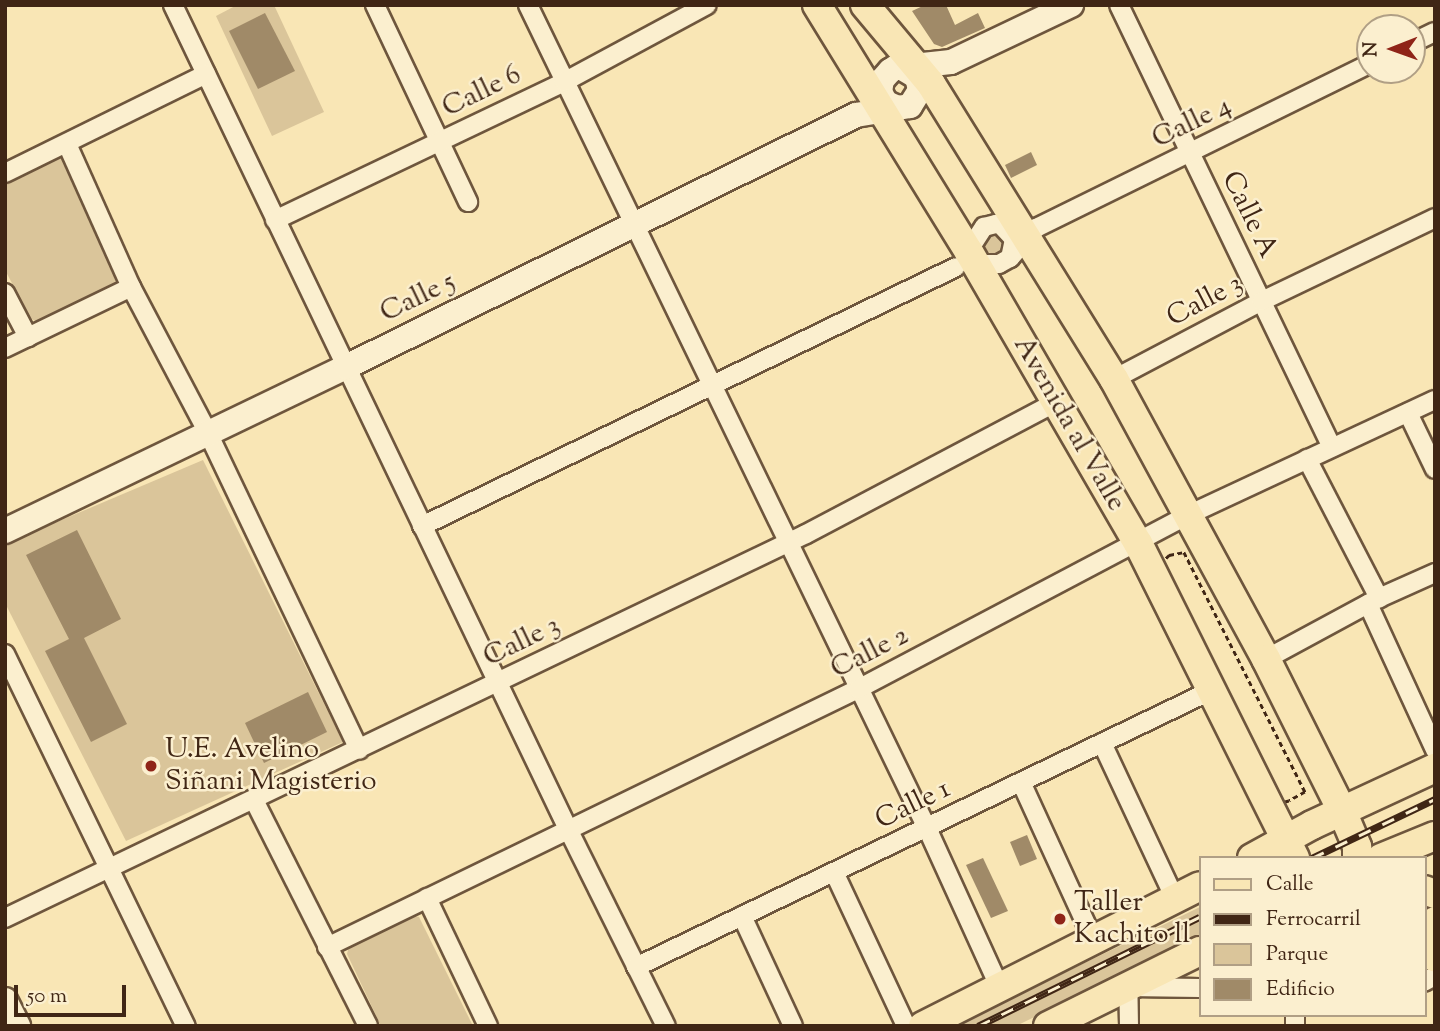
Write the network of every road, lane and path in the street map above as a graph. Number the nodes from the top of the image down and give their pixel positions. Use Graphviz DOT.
graph roads {
  1 [pos="173,5"];
  2 [pos="375,5"];
  3 [pos="528,5"];
  4 [pos="707,5"];
  5 [pos="817,5"];
  6 [pos="865,5"];
  7 [pos="883,5"];
  8 [pos="1071,5"];
  9 [pos="1119,5"];
  10 [pos="1356,71"];
  11 [pos="205,74"];
  12 [pos="564,82"];
  13 [pos="895,93"];
  14 [pos="439,141"];
  15 [pos="67,144"];
  16 [pos="1189,154"];
  17 [pos="5,173"];
  18 [pos="468,202"];
  19 [pos="1435,218"];
  20 [pos="275,219"];
  21 [pos="634,225"];
  22 [pos="1020,235"];
  23 [pos="972,257"];
  24 [pos="131,287"];
  25 [pos="5,293"];
  26 [pos="1262,301"];
  27 [pos="28,337"];
  28 [pos="5,348"];
  29 [pos="346,367"];
  30 [pos="1114,379"];
  31 [pos="711,387"];
  32 [pos="1435,400"];
  33 [pos="1056,402"];
  34 [pos="1408,413"];
  35 [pos="208,433"];
  36 [pos="1332,447"];
  37 [pos="1307,459"];
  38 [pos="1435,469"];
  39 [pos="1190,514"];
  40 [pos="422,526"];
  41 [pos="5,531"];
  42 [pos="788,543"];
  43 [pos="1138,543"];
  44 [pos="1435,573"];
  45 [pos="1374,601"];
  46 [pos="5,654"];
  47 [pos="1266,659"];
  48 [pos="498,683"];
  49 [pos="858,689"];
  50 [pos="1212,690"];
  51 [pos="1102,743"];
  52 [pos="359,750"];
  53 [pos="1435,750"];
  54 [pos="1435,768"];
  55 [pos="1021,782"];
  56 [pos="254,800"];
  57 [pos="1281,803"];
  58 [pos="1342,811"];
  59 [pos="927,828"];
  60 [pos="568,830"];
  61 [pos="1435,836"];
  62 [pos="1298,845"];
  63 [pos="1356,848"];
  64 [pos="1259,856"];
  65 [pos="1372,856"];
  66 [pos="1386,856"];
  67 [pos="109,868"];
  68 [pos="834,872"];
  69 [pos="1198,887"];
  70 [pos="427,898"];
  71 [pos="1175,899"];
  72 [pos="742,916"];
  73 [pos="5,918"];
  74 [pos="1435,922"];
  75 [pos="1093,939"];
  76 [pos="327,947"];
  77 [pos="1198,952"];
  78 [pos="1435,957"];
  79 [pos="636,967"];
  80 [pos="1128,987"];
  81 [pos="1000,988"];
  82 [pos="1198,988"];
  83 [pos="5,1000"];
  84 [pos="18,1026"];
  85 [pos="186,1026"];
  86 [pos="368,1026"];
  87 [pos="488,1026"];
  88 [pos="666,1026"];
  89 [pos="793,1026"];
  90 [pos="906,1026"];
  91 [pos="923,1026"];
  92 [pos="1048,1026"];
  93 [pos="1129,1026"];
  1 -- 11 [label="street"];
  2 -- 14 [label="street"];
  3 -- 12 [label="street"];
  4 -- 12 [label="street, Calle 6"];
  5 -- 13 [label="main road, Avenida al Valle"];
  6 -- 13 [label="main road, Avenida al Valle"];
  7 -- 13 [label="street"];
  8 -- 13 [label="main road"];
  9 -- 16 [label="street, Calle A"];
  10 -- 16 [label="street, Calle 4"];
  11 -- 15 [label="street"];
  11 -- 20 [label="street"];
  12 -- 14 [label="street, Calle 6"];
  12 -- 21 [label="street"];
  13 -- 21 [label="main road, Calle 5"];
  13 -- 22 [label="main road, Avenida al Valle"];
  13 -- 23 [label="main road, Avenida al Valle"];
  14 -- 18 [label="street"];
  14 -- 20 [label="street, Calle 6"];
  15 -- 17 [label="street"];
  15 -- 24 [label="street"];
  16 -- 22 [label="street, Calle 4"];
  16 -- 26 [label="street, Calle A"];
  19 -- 26 [label="street, Calle 3"];
  20 -- 29 [label="street"];
  21 -- 29 [label="main road, Calle 5"];
  21 -- 31 [label="street"];
  22 -- 23 [label="street"];
  22 -- 23 [label="street"];
  22 -- 30 [label="main road, Avenida al Valle"];
  23 -- 31 [label="street"];
  23 -- 33 [label="main road, Avenida al Valle"];
  24 -- 27 [label="street"];
  24 -- 35 [label="street"];
  25 -- 27 [label="street"];
  26 -- 30 [label="street, Calle 3"];
  26 -- 36 [label="street, Calle A"];
  27 -- 28 [label="street"];
  29 -- 35 [label="main road, Calle 5"];
  29 -- 40 [label="street"];
  30 -- 39 [label="main road, Avenida al Valle"];
  31 -- 40 [label="street"];
  31 -- 42 [label="street"];
  32 -- 34 [label="street, Calle 2"];
  33 -- 42 [label="street, Calle 3"];
  33 -- 43 [label="main road, Avenida al Valle"];
  34 -- 36 [label="street, Calle 2"];
  34 -- 38 [label="street"];
  35 -- 41 [label="main road, Calle 5"];
  35 -- 52 [label="street"];
  36 -- 37 [label="street, Calle 2"];
  37 -- 39 [label="street, Calle 2"];
  37 -- 45 [label="street"];
  39 -- 43 [label="street, Calle 2"];
  39 -- 47 [label="main road, Avenida al Valle"];
  40 -- 48 [label="street"];
  42 -- 48 [label="street, Calle 3"];
  42 -- 49 [label="street"];
  43 -- 49 [label="street, Calle 2"];
  43 -- 50 [label="main road, Avenida al Valle"];
  44 -- 45 [label="street"];
  45 -- 47 [label="street"];
  45 -- 53 [label="street"];
  46 -- 67 [label="street"];
  47 -- 58 [label="main road, Avenida al Valle"];
  48 -- 52 [label="street, Calle 3"];
  48 -- 60 [label="street"];
  49 -- 59 [label="street"];
  49 -- 60 [label="street, Calle 2"];
  50 -- 51 [label="street, Calle 1"];
  50 -- 62 [label="main road, Avenida al Valle"];
  51 -- 55 [label="street, Calle 1"];
  51 -- 71 [label="street"];
  52 -- 56 [label="street, Calle 3"];
  54 -- 58 [label="main road"];
  55 -- 59 [label="street, Calle 1"];
  55 -- 75 [label="street"];
  56 -- 67 [label="street, Calle 3"];
  56 -- 76 [label="street"];
  57 -- 57 [label="path"];
  58 -- 62 [label="main road"];
  58 -- 63 [label="main road, Avenida al Valle"];
  59 -- 68 [label="street, Calle 1"];
  59 -- 81 [label="street"];
  60 -- 70 [label="street, Calle 2"];
  60 -- 79 [label="street"];
  61 -- 66 [label="main road"];
  62 -- 63 [label="main road"];
  62 -- 64 [label="main road"];
  63 -- 65 [label="main road"];
  67 -- 73 [label="street, Calle 3"];
  67 -- 85 [label="street"];
  68 -- 72 [label="street, Calle 1"];
  68 -- 90 [label="street"];
  69 -- 71 [label="main road"];
  70 -- 76 [label="street, Calle 2"];
  70 -- 87 [label="street"];
  71 -- 75 [label="main road"];
  72 -- 79 [label="street, Calle 1"];
  72 -- 89 [label="street"];
  74 -- 78 [label="main road"];
  75 -- 81 [label="main road"];
  76 -- 86 [label="street"];
  77 -- 80 [label="main road"];
  79 -- 88 [label="street"];
  80 -- 82 [label="street"];
  80 -- 92 [label="main road"];
  80 -- 93 [label="street"];
  81 -- 91 [label="main road"];
  83 -- 84 [label="main road"];
}
